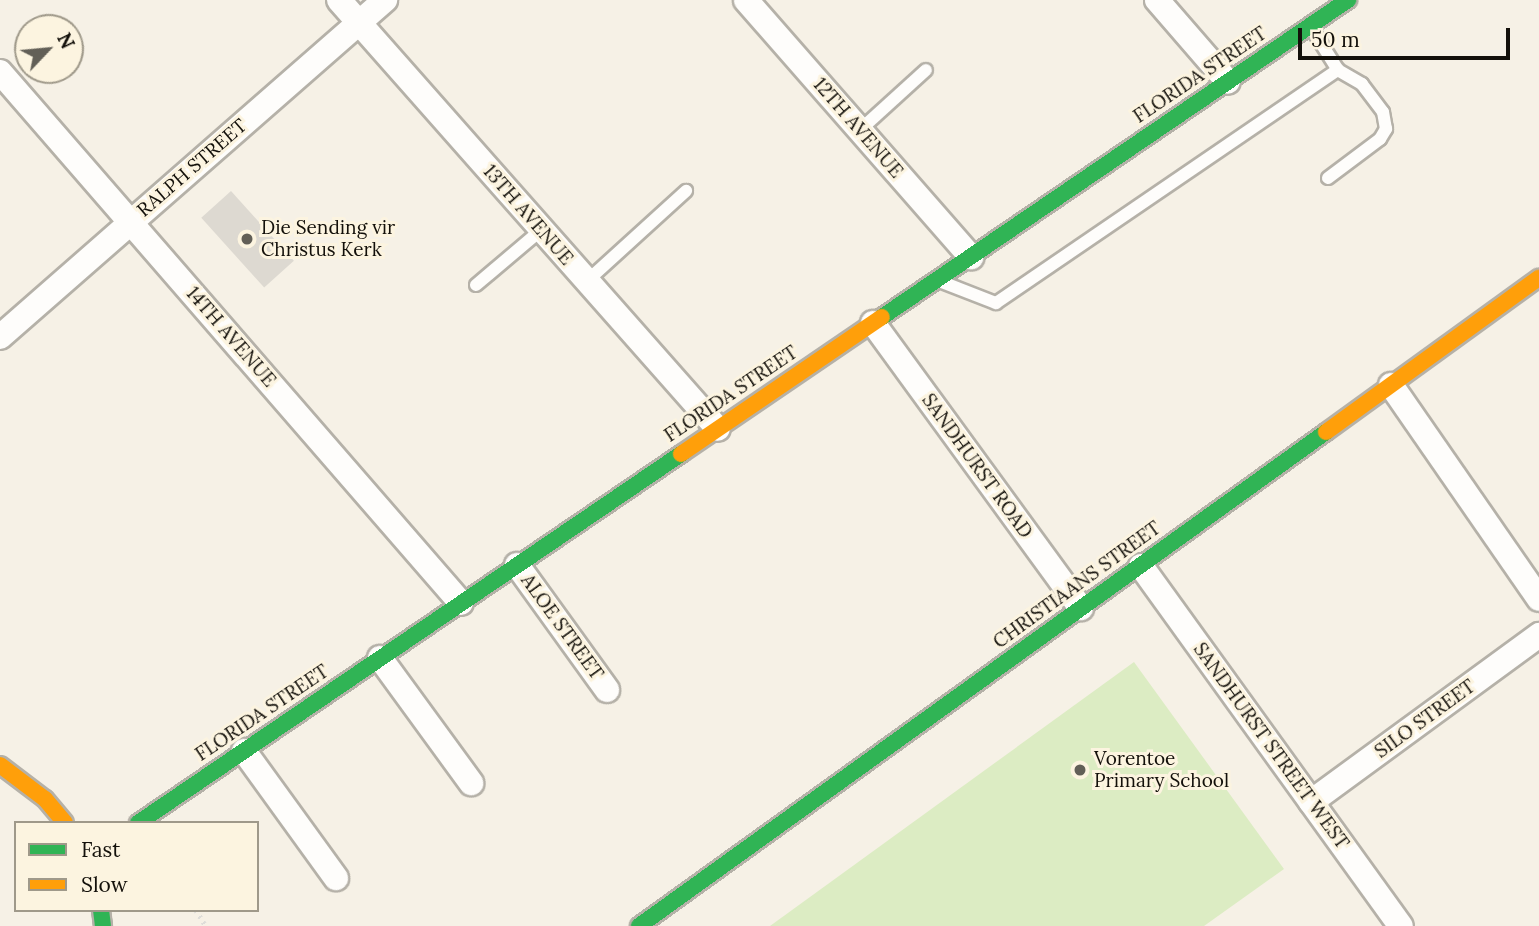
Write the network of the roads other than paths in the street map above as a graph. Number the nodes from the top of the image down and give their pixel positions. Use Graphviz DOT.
graph roads {
  1 [pos="339,0"];
  2 [pos="385,0"];
  3 [pos="1157,0"];
  4 [pos="1348,0"];
  5 [pos="752,2"];
  6 [pos="359,23"];
  7 [pos="1310,25"];
  8 [pos="926,70"];
  9 [pos="1338,70"];
  10 [pos="0,72"];
  11 [pos="1228,82"];
  12 [pos="860,130"];
  13 [pos="1328,178"];
  14 [pos="687,191"];
  15 [pos="131,222"];
  16 [pos="541,230"];
  17 [pos="971,257"];
  18 [pos="1539,278"];
  19 [pos="937,280"];
  20 [pos="587,281"];
  21 [pos="476,285"];
  22 [pos="873,323"];
  23 [pos="0,337"];
  24 [pos="1391,385"];
  25 [pos="718,429"];
  26 [pos="517,565"];
  27 [pos="1141,566"];
  28 [pos="1539,599"];
  29 [pos="461,603"];
  30 [pos="1081,608"];
  31 [pos="1539,635"];
  32 [pos="380,658"];
  33 [pos="607,690"];
  34 [pos="244,751"];
  35 [pos="0,765"];
  36 [pos="471,783"];
  37 [pos="1311,802"];
  38 [pos="63,821"];
  39 [pos="141,821"];
  40 [pos="336,878"];
  41 [pos="639,926"];
  42 [pos="1401,926"];
  1 -- 6 [label="street, 13TH AVENUE"];
  2 -- 6 [label="street, RALPH STREET"];
  3 -- 11 [label="street"];
  4 -- 7 [label="street, FLORIDA STREET"];
  5 -- 12 [label="street, 12TH AVENUE"];
  6 -- 15 [label="street, RALPH STREET"];
  6 -- 16 [label="street, 13TH AVENUE"];
  7 -- 9 [label="lane"];
  7 -- 11 [label="street, FLORIDA STREET"];
  8 -- 12 [label="lane"];
  9 -- 13 [label="lane"];
  9 -- 19 [label="lane"];
  10 -- 15 [label="street, 14TH AVENUE"];
  11 -- 17 [label="street, FLORIDA STREET"];
  12 -- 17 [label="street, 12TH AVENUE"];
  14 -- 20 [label="lane"];
  15 -- 23 [label="street, RALPH STREET"];
  15 -- 29 [label="street, 14TH AVENUE"];
  16 -- 20 [label="street, 13TH AVENUE"];
  16 -- 21 [label="lane"];
  17 -- 19 [label="street, FLORIDA STREET"];
  18 -- 24 [label="street, CHRISTIAANS STREET"];
  19 -- 22 [label="street, FLORIDA STREET"];
  20 -- 25 [label="street, 13TH AVENUE"];
  22 -- 25 [label="street, FLORIDA STREET"];
  22 -- 30 [label="street, SANDHURST ROAD"];
  24 -- 27 [label="street, CHRISTIAANS STREET"];
  24 -- 28 [label="street"];
  25 -- 26 [label="street, FLORIDA STREET"];
  26 -- 29 [label="street, FLORIDA STREET"];
  26 -- 33 [label="street, ALOE STREET"];
  27 -- 30 [label="street, CHRISTIAANS STREET"];
  27 -- 37 [label="street, SANDHURST STREET WEST"];
  29 -- 32 [label="street, FLORIDA STREET"];
  30 -- 41 [label="street, CHRISTIAANS STREET"];
  31 -- 37 [label="street, SILO STREET"];
  32 -- 34 [label="street, FLORIDA STREET"];
  32 -- 36 [label="street"];
  34 -- 39 [label="street, FLORIDA STREET"];
  34 -- 40 [label="street"];
  35 -- 38 [label="street"];
  37 -- 42 [label="street, SANDHURST STREET WEST"];
}
